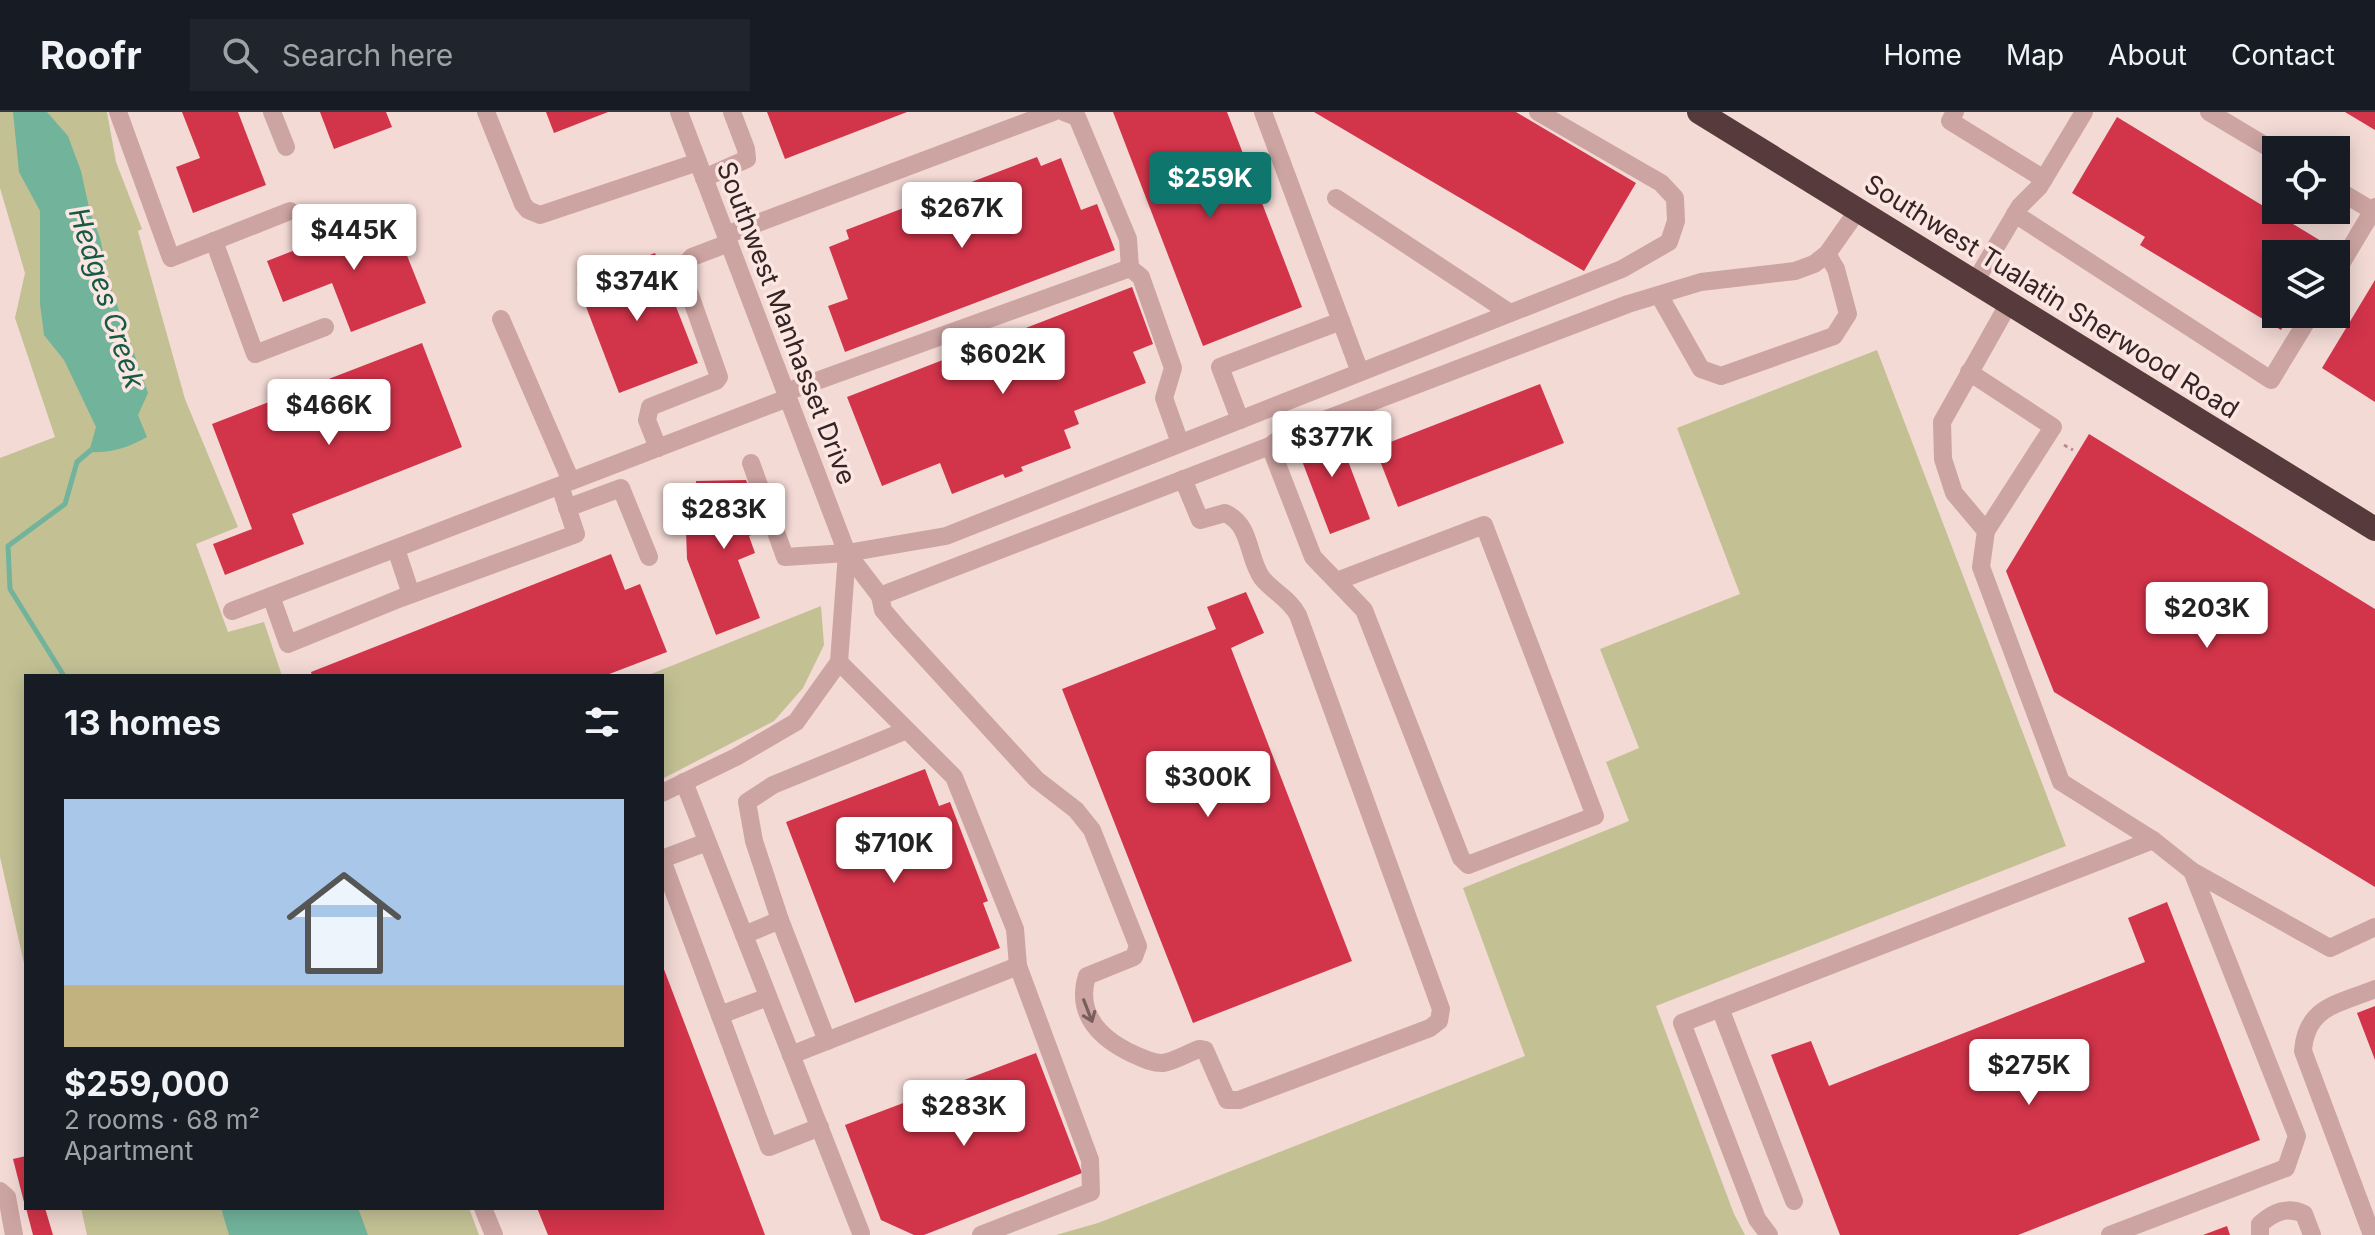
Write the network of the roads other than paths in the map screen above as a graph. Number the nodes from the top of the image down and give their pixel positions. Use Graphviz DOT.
graph roads {
  1 [pos="118,112"];
  2 [pos="272,112"];
  3 [pos="486,112"];
  4 [pos="679,112"];
  5 [pos="732,112"];
  6 [pos="1053,112"];
  7 [pos="1064,112"];
  8 [pos="1263,112"];
  9 [pos="1538,112"];
  10 [pos="1699,112"];
  11 [pos="1955,112"];
  12 [pos="2084,112"];
  13 [pos="2209,112"];
  14 [pos="2262,144"];
  15 [pos="286,147"];
  16 [pos="701,170"];
  17 [pos="2044,179"];
  18 [pos="2350,196"];
  19 [pos="1336,198"];
  20 [pos="2374,209"];
  21 [pos="1858,210"];
  22 [pos="290,211"];
  23 [pos="2015,214"];
  24 [pos="727,239"];
  25 [pos="214,241"];
  26 [pos="2350,249"];
  27 [pos="1827,254"];
  28 [pos="1130,268"];
  29 [pos="1975,282"];
  30 [pos="1659,295"];
  31 [pos="2009,303"];
  32 [pos="1510,313"];
  33 [pos="501,319"];
  34 [pos="1341,321"];
  35 [pos="325,327"];
  36 [pos="2303,328"];
  37 [pos="1360,372"];
  38 [pos="1969,372"];
  39 [pos="787,395"];
  40 [pos="1240,420"];
  41 [pos="1180,443"];
  42 [pos="1270,446"];
  43 [pos="658,448"];
  44 [pos="751,463"];
  45 [pos="1183,479"];
  46 [pos="565,484"];
  47 [pos="567,508"];
  48 [pos="2375,529"];
  49 [pos="1986,531"];
  50 [pos="396,549"];
  51 [pos="847,553"];
  52 [pos="649,557"];
  53 [pos="1337,581"];
  54 [pos="411,594"];
  55 [pos="271,596"];
  56 [pos="880,596"];
  57 [pos="232,611"];
  58 [pos="839,662"];
  59 [pos="907,730"];
  60 [pos="684,782"];
  61 [pos="664,792"];
  62 [pos="2153,840"];
  63 [pos="707,842"];
  64 [pos="664,859"];
  65 [pos="664,865"];
  66 [pos="2192,871"];
  67 [pos="780,920"];
  68 [pos="2375,927"];
  69 [pos="744,935"];
  70 [pos="1018,966"];
  71 [pos="2375,989"];
  72 [pos="768,997"];
  73 [pos="1720,1008"];
  74 [pos="720,1015"];
  75 [pos="827,1041"];
  76 [pos="791,1055"];
  77 [pos="820,1127"];
  78 [pos="0,1191"];
  79 [pos="1794,1201"];
  80 [pos="484,1210"];
  81 [pos="862,1234"];
  82 [pos="14,1235"];
  83 [pos="494,1235"];
  84 [pos="981,1235"];
  85 [pos="1769,1235"];
  86 [pos="2110,1235"];
  87 [pos="2260,1235"];
  88 [pos="2312,1235"];
  89 [pos="2372,1235"];
  1 -- 25 [label="street"];
  2 -- 15 [label="street"];
  3 -- 16 [label="street"];
  4 -- 16 [label="street, Southwest Manhasset Drive"];
  5 -- 16 [label="street"];
  6 -- 24 [label="street"];
  7 -- 28 [label="street"];
  8 -- 34 [label="street"];
  9 -- 32 [label="street"];
  10 -- 21 [label="highway, Southwest Tualatin Sherwood Road"];
  11 -- 17 [label="street"];
  12 -- 17 [label="street"];
  13 -- 14 [label="street"];
  16 -- 24 [label="street, Southwest Manhasset Drive"];
  17 -- 23 [label="street"];
  18 -- 20 [label="street"];
  19 -- 32 [label="street"];
  20 -- 26 [label="street"];
  21 -- 27 [label="street"];
  21 -- 29 [label="highway, Southwest Tualatin Sherwood Road"];
  22 -- 25 [label="street"];
  23 -- 29 [label="street"];
  23 -- 36 [label="street"];
  24 -- 39 [label="street, Southwest Manhasset Drive"];
  24 -- 43 [label="street"];
  25 -- 35 [label="street"];
  27 -- 30 [label="street"];
  27 -- 30 [label="street"];
  28 -- 39 [label="street"];
  28 -- 41 [label="street"];
  29 -- 31 [label="highway, Southwest Tualatin Sherwood Road"];
  30 -- 42 [label="street"];
  31 -- 38 [label="street"];
  31 -- 48 [label="highway, Southwest Tualatin Sherwood Road"];
  32 -- 37 [label="street"];
  33 -- 46 [label="street"];
  34 -- 37 [label="street"];
  34 -- 40 [label="street"];
  37 -- 40 [label="street"];
  38 -- 49 [label="street"];
  38 -- 49 [label="street"];
  39 -- 43 [label="street"];
  39 -- 51 [label="street, Southwest Manhasset Drive"];
  40 -- 41 [label="street"];
  41 -- 51 [label="street"];
  42 -- 45 [label="street"];
  42 -- 53 [label="street"];
  43 -- 46 [label="street"];
  44 -- 51 [label="street"];
  45 -- 56 [label="street"];
  56 -- 45 [label="street, one-way"];
  46 -- 47 [label="street"];
  46 -- 50 [label="street"];
  47 -- 52 [label="street"];
  47 -- 54 [label="street"];
  49 -- 62 [label="street"];
  50 -- 54 [label="street"];
  50 -- 55 [label="street"];
  51 -- 56 [label="street"];
  51 -- 58 [label="street"];
  53 -- 53 [label="street"];
  54 -- 55 [label="street"];
  55 -- 57 [label="street"];
  58 -- 59 [label="street"];
  58 -- 60 [label="street"];
  59 -- 67 [label="street"];
  59 -- 70 [label="street"];
  60 -- 61 [label="street"];
  60 -- 63 [label="street"];
  62 -- 66 [label="street"];
  62 -- 73 [label="street"];
  63 -- 64 [label="street"];
  63 -- 69 [label="street"];
  65 -- 74 [label="street"];
  66 -- 68 [label="street"];
  66 -- 86 [label="street"];
  67 -- 69 [label="street"];
  67 -- 75 [label="street"];
  69 -- 72 [label="street"];
  70 -- 75 [label="street"];
  70 -- 84 [label="street"];
  71 -- 89 [label="street"];
  72 -- 74 [label="street"];
  72 -- 76 [label="street"];
  73 -- 79 [label="street"];
  73 -- 85 [label="street"];
  74 -- 77 [label="street"];
  75 -- 76 [label="street"];
  76 -- 77 [label="street"];
  77 -- 81 [label="street"];
  78 -- 82 [label="street"];
  80 -- 83 [label="street"];
  87 -- 88 [label="street"];
}
